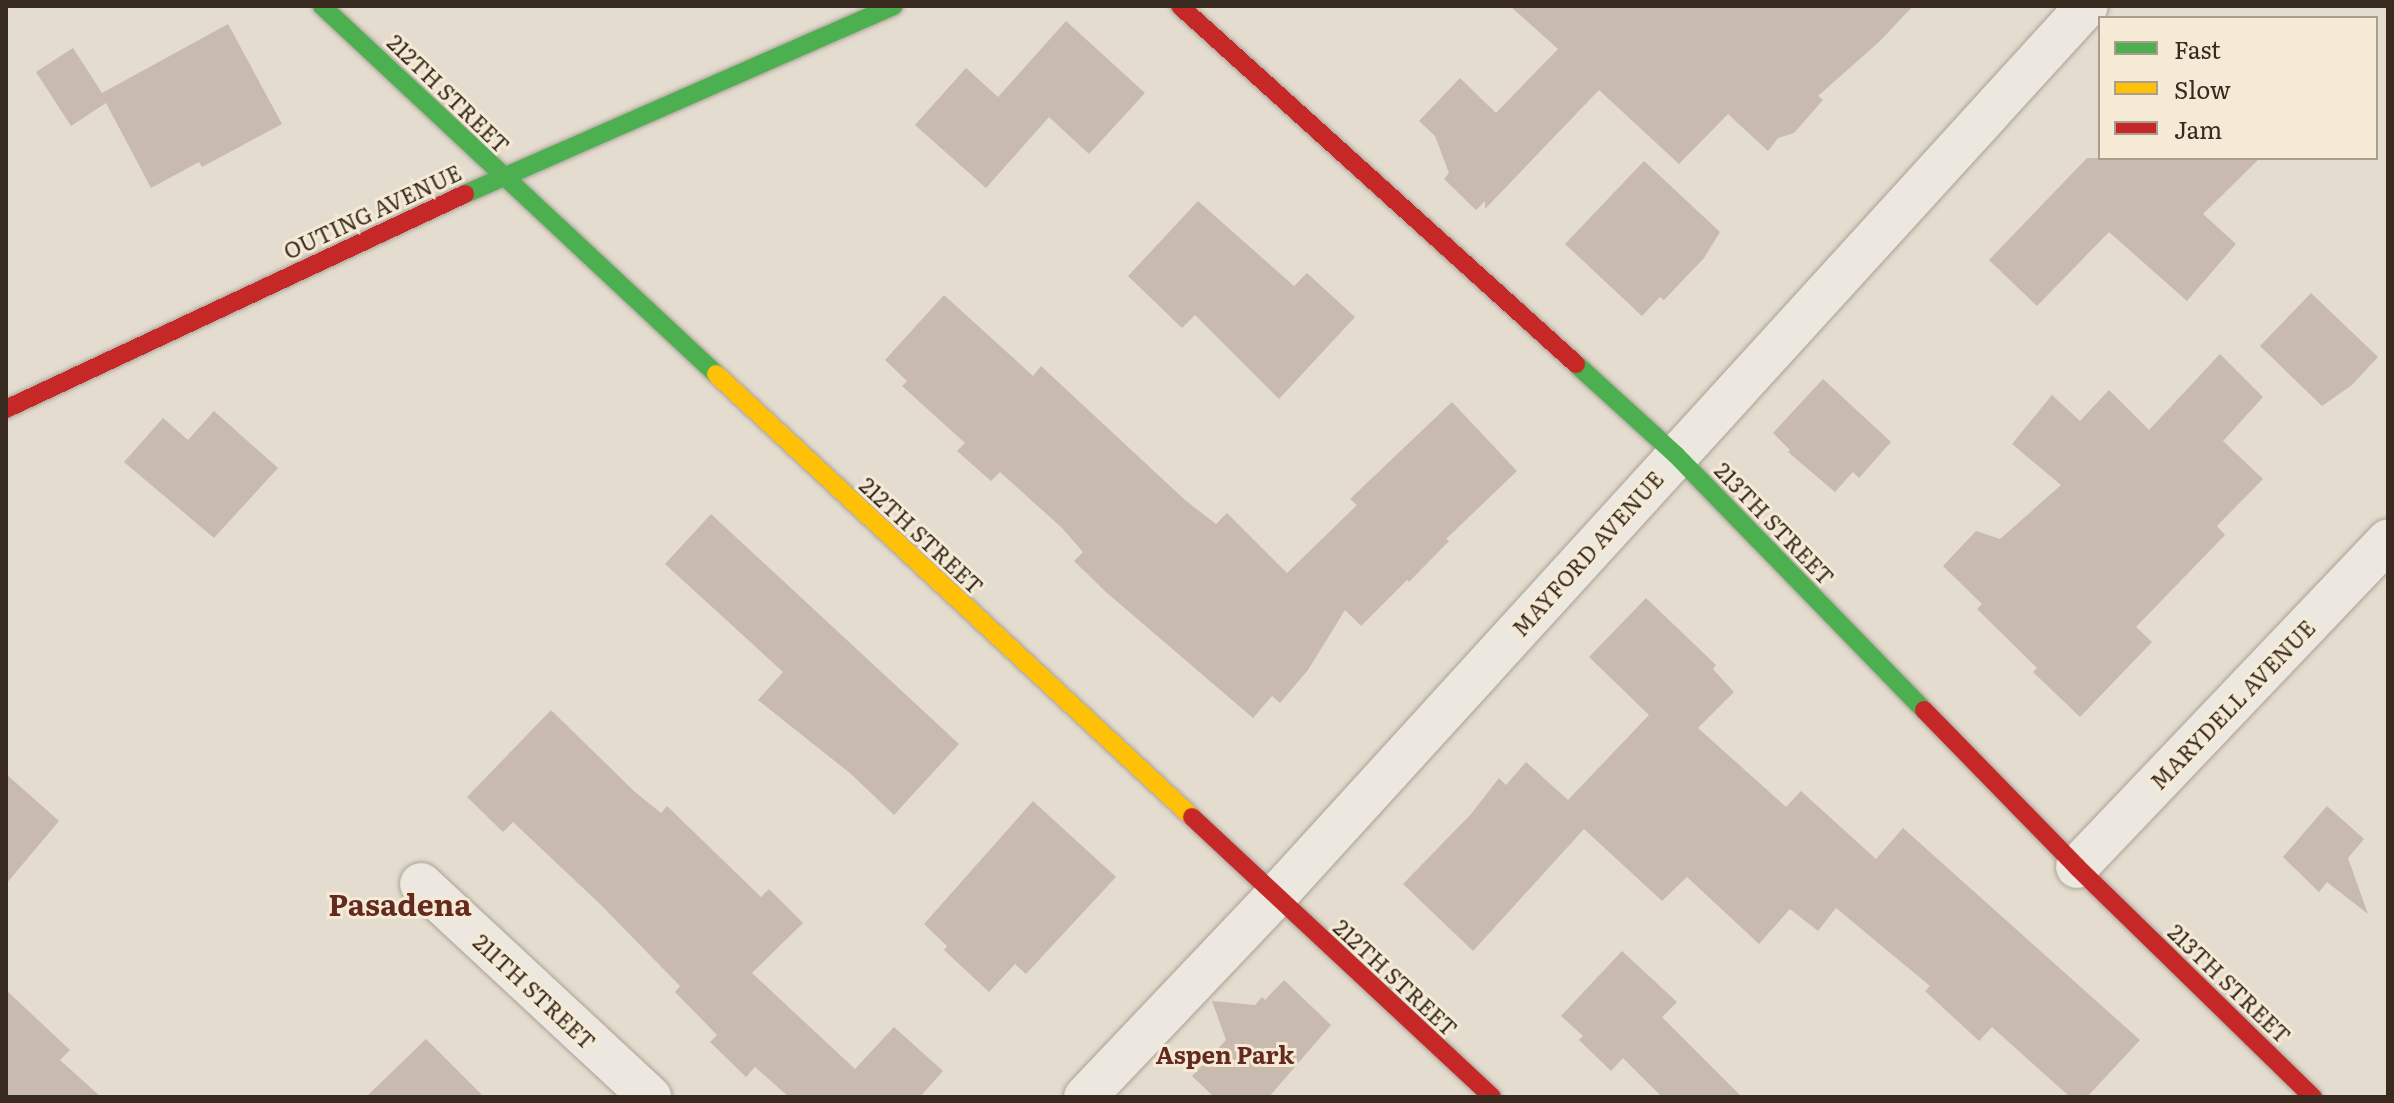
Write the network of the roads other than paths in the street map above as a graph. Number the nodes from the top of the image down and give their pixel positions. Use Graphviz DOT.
graph roads {
  1 [pos="322,6"];
  2 [pos="894,6"];
  3 [pos="1180,6"];
  4 [pos="2087,6"];
  5 [pos="502,177"];
  6 [pos="6,409"];
  7 [pos="1676,455"];
  8 [pos="2388,540"];
  9 [pos="2077,867"];
  10 [pos="421,884"];
  11 [pos="1275,897"];
  12 [pos="650,1097"];
  13 [pos="1085,1097"];
  14 [pos="1492,1097"];
  15 [pos="2313,1097"];
  1 -- 5 [label="street, 212TH STREET"];
  2 -- 5 [label="street, OUTING AVENUE"];
  3 -- 7 [label="street, 213TH STREET"];
  4 -- 7 [label="street, MAYFORD AVENUE"];
  5 -- 6 [label="street, OUTING AVENUE"];
  5 -- 11 [label="street, 212TH STREET"];
  7 -- 9 [label="street, 213TH STREET"];
  7 -- 11 [label="street, MAYFORD AVENUE"];
  8 -- 9 [label="street, MARYDELL AVENUE"];
  9 -- 15 [label="street, 213TH STREET"];
  10 -- 12 [label="street, 211TH STREET"];
  11 -- 13 [label="street, MAYFORD AVENUE"];
  11 -- 14 [label="street, 212TH STREET"];
}
